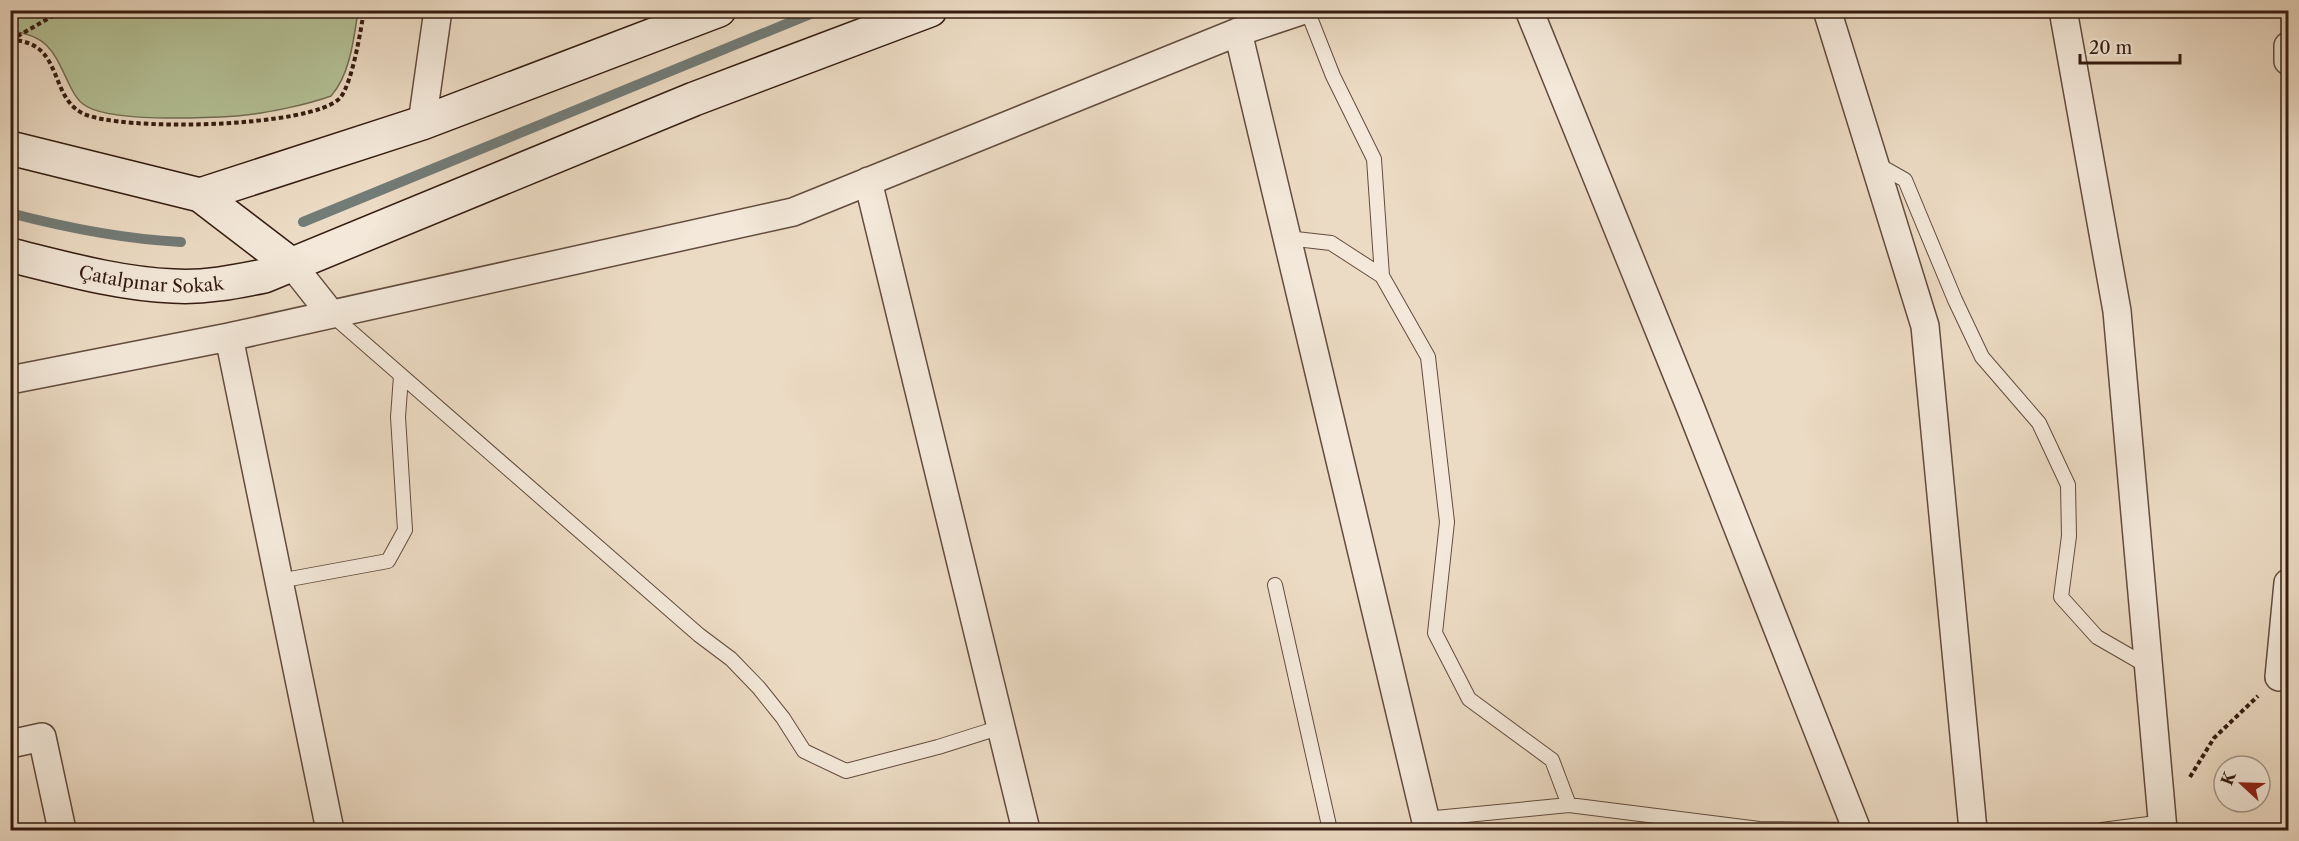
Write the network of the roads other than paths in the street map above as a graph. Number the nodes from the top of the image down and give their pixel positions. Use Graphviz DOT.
graph roads {
  1 [pos="438,10"];
  2 [pos="719,10"];
  3 [pos="930,10"];
  4 [pos="1306,10"];
  5 [pos="1529,10"];
  6 [pos="1827,10"];
  7 [pos="2063,10"];
  8 [pos="1238,32"];
  9 [pos="2289,46"];
  10 [pos="2289,61"];
  11 [pos="422,123"];
  12 [pos="10,148"];
  13 [pos="1874,163"];
  14 [pos="868,181"];
  15 [pos="200,195"];
  16 [pos="1287,238"];
  17 [pos="10,255"];
  18 [pos="293,266"];
  19 [pos="1382,276"];
  20 [pos="331,314"];
  21 [pos="229,337"];
  22 [pos="401,376"];
  23 [pos="10,380"];
  24 [pos="279,581"];
  25 [pos="2289,584"];
  26 [pos="1275,585"];
  27 [pos="2149,668"];
  28 [pos="2279,677"];
  29 [pos="1001,728"];
  30 [pos="10,744"];
  31 [pos="1569,805"];
  32 [pos="1427,825"];
  33 [pos="2163,826"];
  34 [pos="1857,830"];
  35 [pos="62,831"];
  36 [pos="330,831"];
  37 [pos="1026,831"];
  38 [pos="1330,831"];
  39 [pos="1973,831"];
  40 [pos="2102,831"];
  1 -- 11 [label="street"];
  2 -- 11 [label="main road"];
  3 -- 18 [label="main road, Çatalpınar Sokak"];
  4 -- 8 [label="street"];
  4 -- 19 [label="lane"];
  5 -- 34 [label="street"];
  6 -- 13 [label="street"];
  7 -- 27 [label="street"];
  8 -- 14 [label="street"];
  8 -- 16 [label="street"];
  9 -- 10 [label="street"];
  11 -- 15 [label="main road"];
  12 -- 15 [label="main road"];
  13 -- 27 [label="lane"];
  13 -- 39 [label="street"];
  14 -- 20 [label="street"];
  14 -- 29 [label="street"];
  15 -- 18 [label="main road"];
  16 -- 19 [label="lane"];
  16 -- 32 [label="street"];
  17 -- 18 [label="main road, Çatalpınar Sokak"];
  18 -- 20 [label="street"];
  19 -- 31 [label="lane"];
  20 -- 21 [label="street"];
  20 -- 22 [label="lane"];
  21 -- 23 [label="street"];
  21 -- 24 [label="street"];
  22 -- 24 [label="lane"];
  22 -- 29 [label="lane"];
  24 -- 36 [label="street"];
  25 -- 28 [label="street"];
  26 -- 38 [label="lane"];
  27 -- 33 [label="street"];
  29 -- 37 [label="street"];
  30 -- 35 [label="street"];
  31 -- 32 [label="lane"];
  31 -- 34 [label="lane"];
  33 -- 40 [label="lane"];
}
